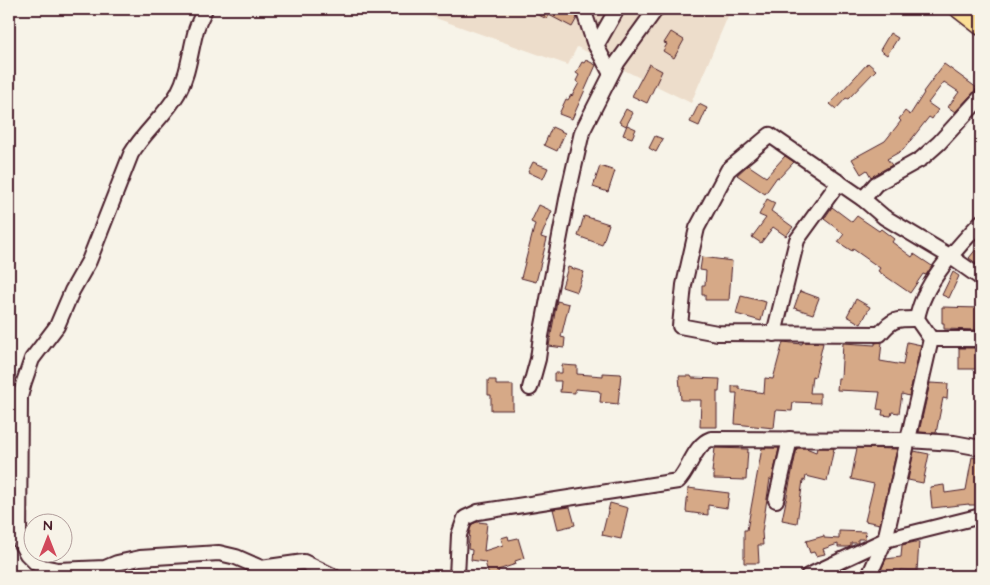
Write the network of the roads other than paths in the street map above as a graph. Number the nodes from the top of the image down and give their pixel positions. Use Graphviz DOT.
graph roads {
  1 [pos="205,9"];
  2 [pos="583,9"];
  3 [pos="617,9"];
  4 [pos="656,9"];
  5 [pos="959,9"];
  6 [pos="976,9"];
  7 [pos="981,13"];
  8 [pos="981,26"];
  9 [pos="596,46"];
  10 [pos="611,74"];
  11 [pos="981,97"];
  12 [pos="839,182"];
  13 [pos="863,199"];
  14 [pos="981,222"];
  15 [pos="951,257"];
  16 [pos="981,278"];
  17 [pos="917,319"];
  18 [pos="774,334"];
  19 [pos="931,339"];
  20 [pos="981,339"];
  21 [pos="530,388"];
  22 [pos="790,439"];
  23 [pos="908,440"];
  24 [pos="981,448"];
  25 [pos="776,500"];
  26 [pos="981,516"];
  27 [pos="885,540"];
  28 [pos="104,572"];
  29 [pos="333,576"];
  30 [pos="457,576"];
  31 [pos="808,576"];
  32 [pos="869,576"];
  1 -- 28 [label="street"];
  2 -- 9 [label="street"];
  3 -- 9 [label="street"];
  4 -- 10 [label="street"];
  5 -- 8 [label="main road"];
  6 -- 7 [label="main road"];
  9 -- 10 [label="street"];
  10 -- 21 [label="street"];
  11 -- 13 [label="street"];
  12 -- 13 [label="street"];
  12 -- 18 [label="street"];
  12 -- 18 [label="street"];
  13 -- 15 [label="street"];
  14 -- 15 [label="street"];
  15 -- 16 [label="street"];
  15 -- 17 [label="street"];
  17 -- 18 [label="street"];
  17 -- 19 [label="street"];
  19 -- 20 [label="street"];
  19 -- 23 [label="street"];
  22 -- 23 [label="street"];
  22 -- 25 [label="street"];
  22 -- 30 [label="street"];
  23 -- 24 [label="street"];
  23 -- 27 [label="street"];
  26 -- 27 [label="street"];
  27 -- 31 [label="street"];
  27 -- 32 [label="street"];
  28 -- 29 [label="street"];
}
